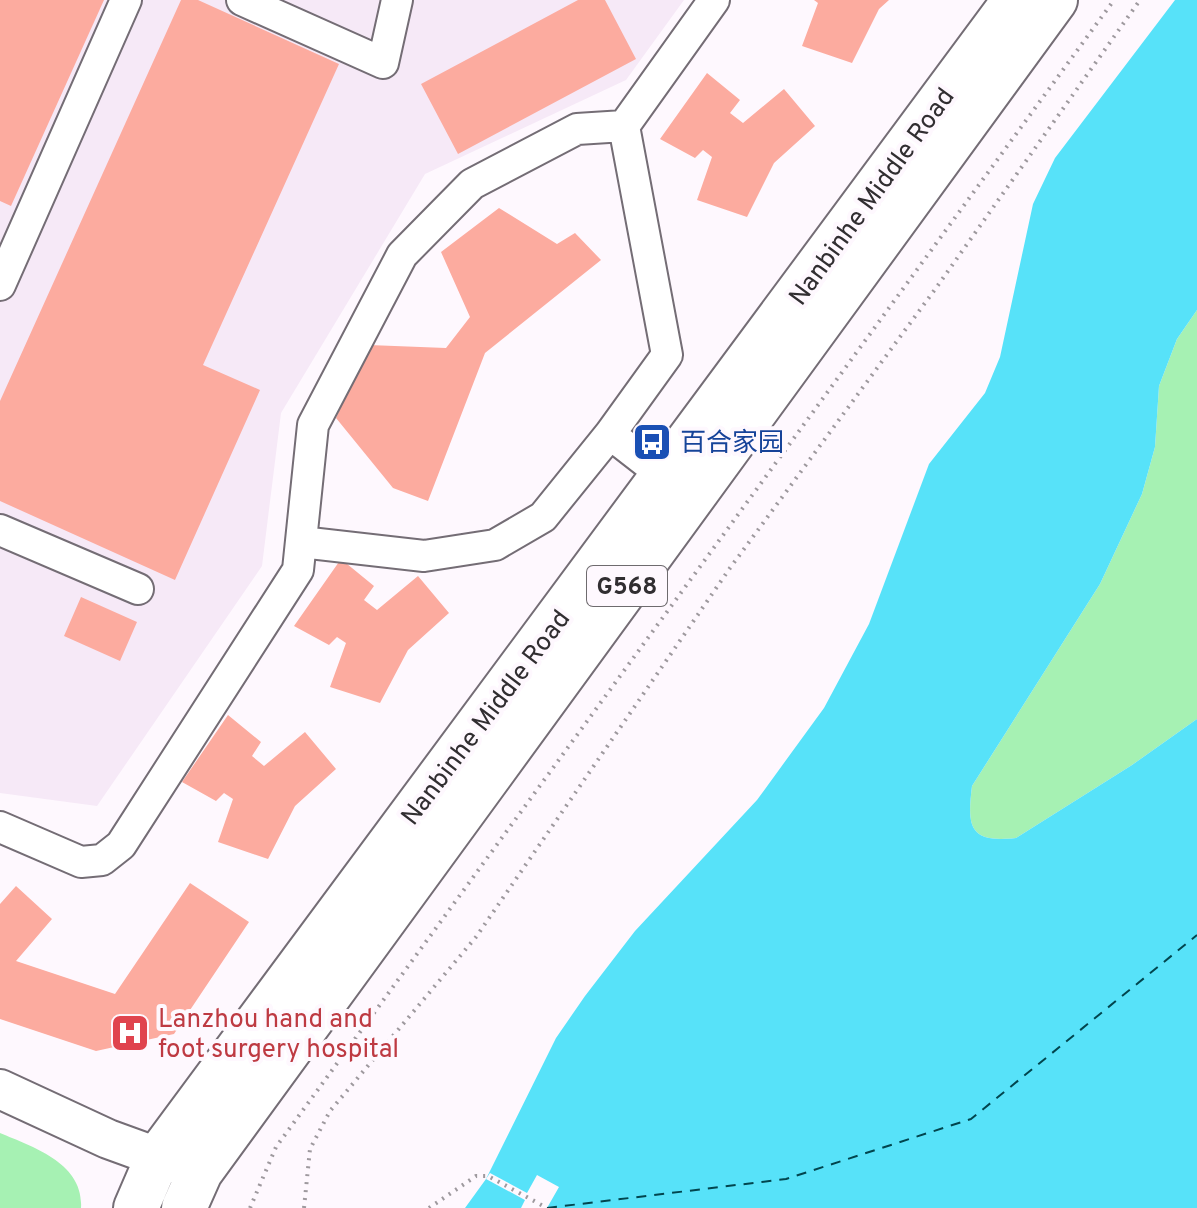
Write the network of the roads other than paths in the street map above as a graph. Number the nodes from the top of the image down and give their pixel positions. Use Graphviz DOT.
graph roads {
  1 [pos="126,0"];
  2 [pos="242,0"];
  3 [pos="397,0"];
  4 [pos="714,0"];
  5 [pos="1015,0"];
  6 [pos="1055,0"];
  7 [pos="624,126"];
  8 [pos="0,285"];
  9 [pos="610,434"];
  10 [pos="664,476"];
  11 [pos="0,530"];
  12 [pos="301,542"];
  13 [pos="138,589"];
  14 [pos="0,827"];
  15 [pos="0,1089"];
  16 [pos="158,1157"];
  17 [pos="192,1190"];
  18 [pos="136,1208"];
  1 -- 8 [label="street"];
  2 -- 3 [label="street"];
  4 -- 7 [label="street"];
  5 -- 10 [label="highway, Nanbinhe Middle Road / G568"];
  6 -- 17 [label="highway, Nanbinhe Middle Road / G568"];
  7 -- 9 [label="street"];
  7 -- 12 [label="street"];
  9 -- 10 [label="street"];
  9 -- 12 [label="street"];
  10 -- 16 [label="highway, Nanbinhe Middle Road / G568"];
  11 -- 13 [label="street"];
  12 -- 14 [label="street"];
  15 -- 16 [label="main road"];
  16 -- 17 [label="main road"];
  16 -- 18 [label="highway, Nanbinhe Middle Road / G568"];
}
